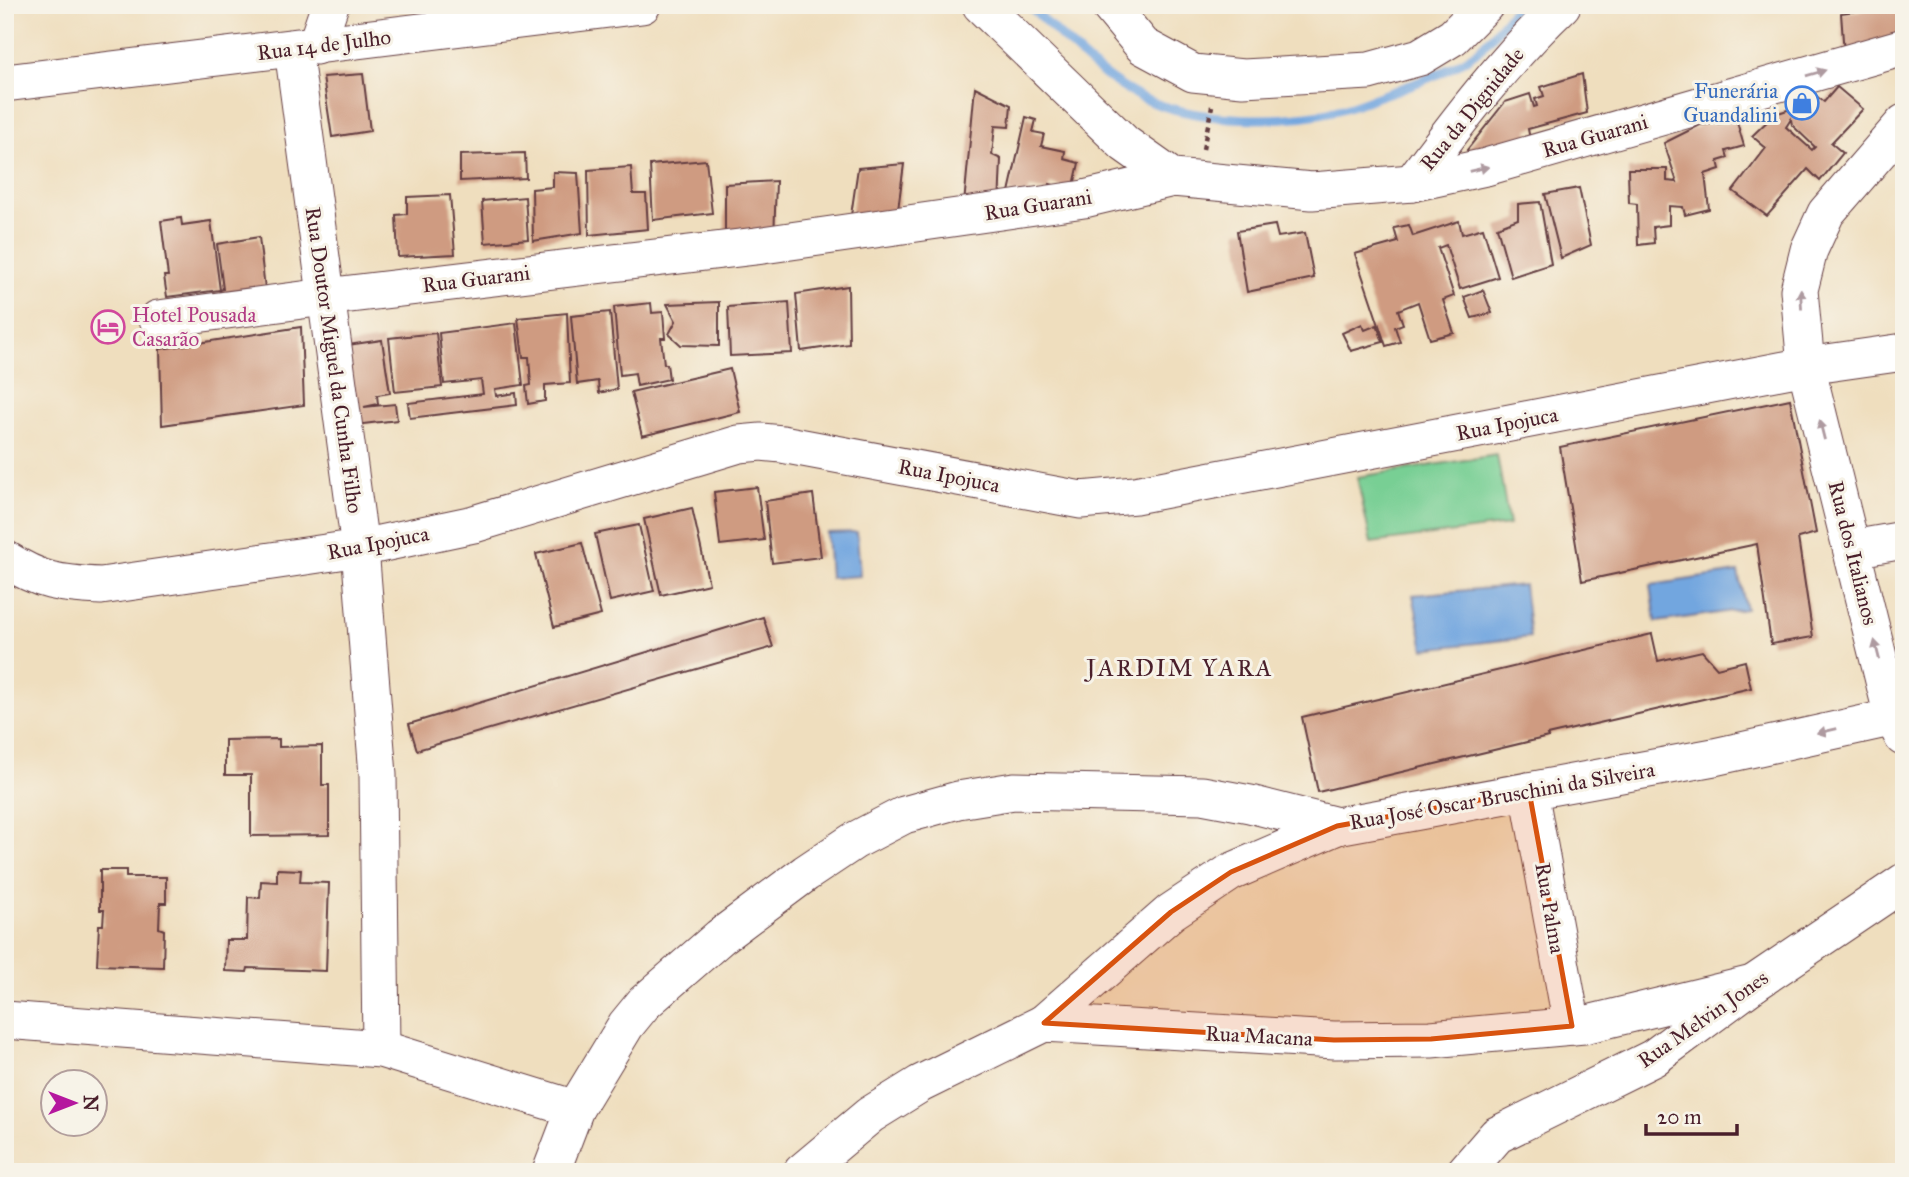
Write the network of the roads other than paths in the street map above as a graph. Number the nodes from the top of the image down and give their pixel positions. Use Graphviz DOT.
graph roads {
  1 [pos="330,5"];
  2 [pos="642,5"];
  3 [pos="981,5"];
  4 [pos="1110,5"];
  5 [pos="1485,5"];
  6 [pos="1562,5"];
  7 [pos="304,47"];
  8 [pos="1904,47"];
  9 [pos="5,83"];
  10 [pos="1904,123"];
  11 [pos="1173,178"];
  12 [pos="1412,183"];
  13 [pos="325,297"];
  14 [pos="158,319"];
  15 [pos="1904,352"];
  16 [pos="1806,366"];
  17 [pos="1904,540"];
  18 [pos="360,548"];
  19 [pos="1852,549"];
  20 [pos="5,559"];
  21 [pos="1900,723"];
  22 [pos="1529,791"];
  23 [pos="1337,826"];
  24 [pos="1904,883"];
  25 [pos="1753,984"];
  26 [pos="5,1020"];
  27 [pos="1044,1023"];
  28 [pos="1572,1026"];
  29 [pos="381,1049"];
  30 [pos="575,1110"];
  31 [pos="551,1172"];
  32 [pos="802,1172"];
  33 [pos="1465,1172"];
  1 -- 7 [label="street"];
  2 -- 7 [label="street, Rua 14 de Julho"];
  3 -- 11 [label="street"];
  4 -- 5 [label="street"];
  6 -- 12 [label="street, Rua da Dignidade"];
  7 -- 9 [label="street, Rua 14 de Julho"];
  7 -- 13 [label="street, Rua Doutor Miguel da Cunha Filho"];
  12 -- 8 [label="street, Rua Guarani, one-way"];
  16 -- 10 [label="street, Rua dos Italianos, one-way"];
  11 -- 12 [label="street, Rua Guarani"];
  11 -- 13 [label="street, Rua Guarani"];
  13 -- 14 [label="street, Rua Guarani"];
  13 -- 18 [label="street, Rua Doutor Miguel da Cunha Filho"];
  15 -- 16 [label="street, Rua Ipojuca"];
  16 -- 18 [label="street, Rua Ipojuca"];
  19 -- 16 [label="street, Rua dos Italianos, one-way"];
  17 -- 19 [label="street"];
  18 -- 20 [label="street, Rua Ipojuca"];
  18 -- 29 [label="street, Rua Doutor Miguel da Cunha Filho"];
  21 -- 19 [label="street, Rua dos Italianos, one-way"];
  21 -- 22 [label="street, Rua José Oscar Bruschini da Silveira, one-way"];
  22 -- 23 [label="street, Rua José Oscar Bruschini da Silveira"];
  22 -- 28 [label="street, Rua Palma"];
  23 -- 27 [label="street"];
  23 -- 30 [label="street, Rua José Oscar Bruschini da Silveira"];
  24 -- 25 [label="street, Rua Melvin Jones"];
  25 -- 28 [label="street, Rua Macana"];
  25 -- 33 [label="street, Rua Melvin Jones"];
  26 -- 29 [label="street"];
  27 -- 28 [label="street, Rua Macana"];
  27 -- 32 [label="street, Rua Macana"];
  29 -- 30 [label="street"];
  30 -- 31 [label="street, Rua José Oscar Bruschini da Silveira"];
}
